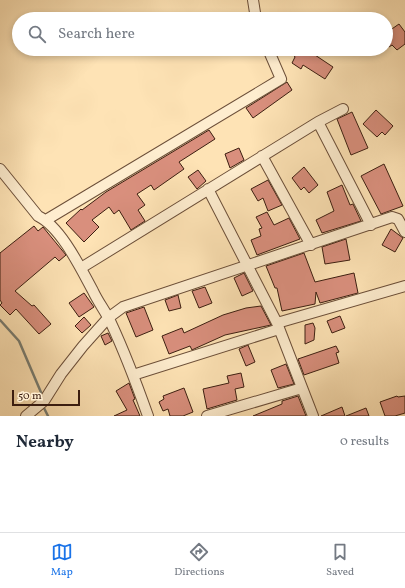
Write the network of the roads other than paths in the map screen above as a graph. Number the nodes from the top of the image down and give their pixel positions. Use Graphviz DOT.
graph roads {
  1 [pos="253,0"];
  2 [pos="255,12"];
  3 [pos="271,56"];
  4 [pos="343,109"];
  5 [pos="318,122"];
  6 [pos="262,156"];
  7 [pos="0,169"];
  8 [pos="208,189"];
  9 [pos="46,220"];
  10 [pos="371,225"];
  11 [pos="405,232"];
  12 [pos="311,245"];
  13 [pos="248,266"];
  14 [pos="81,268"];
  15 [pos="405,286"];
  16 [pos="108,318"];
  17 [pos="278,326"];
  18 [pos="133,375"];
  19 [pos="302,388"];
  20 [pos="26,416"];
  21 [pos="148,416"];
  22 [pos="207,416"];
  23 [pos="314,416"];
  1 -- 2 [label="street"];
  3 -- 9 [label="street"];
  4 -- 5 [label="street"];
  5 -- 6 [label="street"];
  5 -- 10 [label="street"];
  6 -- 8 [label="street"];
  6 -- 12 [label="street"];
  7 -- 9 [label="street"];
  8 -- 13 [label="street"];
  8 -- 14 [label="street"];
  9 -- 14 [label="street"];
  10 -- 11 [label="street"];
  10 -- 12 [label="street"];
  12 -- 13 [label="street"];
  13 -- 16 [label="street"];
  13 -- 17 [label="street"];
  14 -- 16 [label="street"];
  15 -- 17 [label="street"];
  16 -- 18 [label="street"];
  16 -- 20 [label="street"];
  17 -- 18 [label="street"];
  17 -- 19 [label="street"];
  18 -- 21 [label="street"];
  19 -- 22 [label="street"];
  19 -- 23 [label="street"];
}
